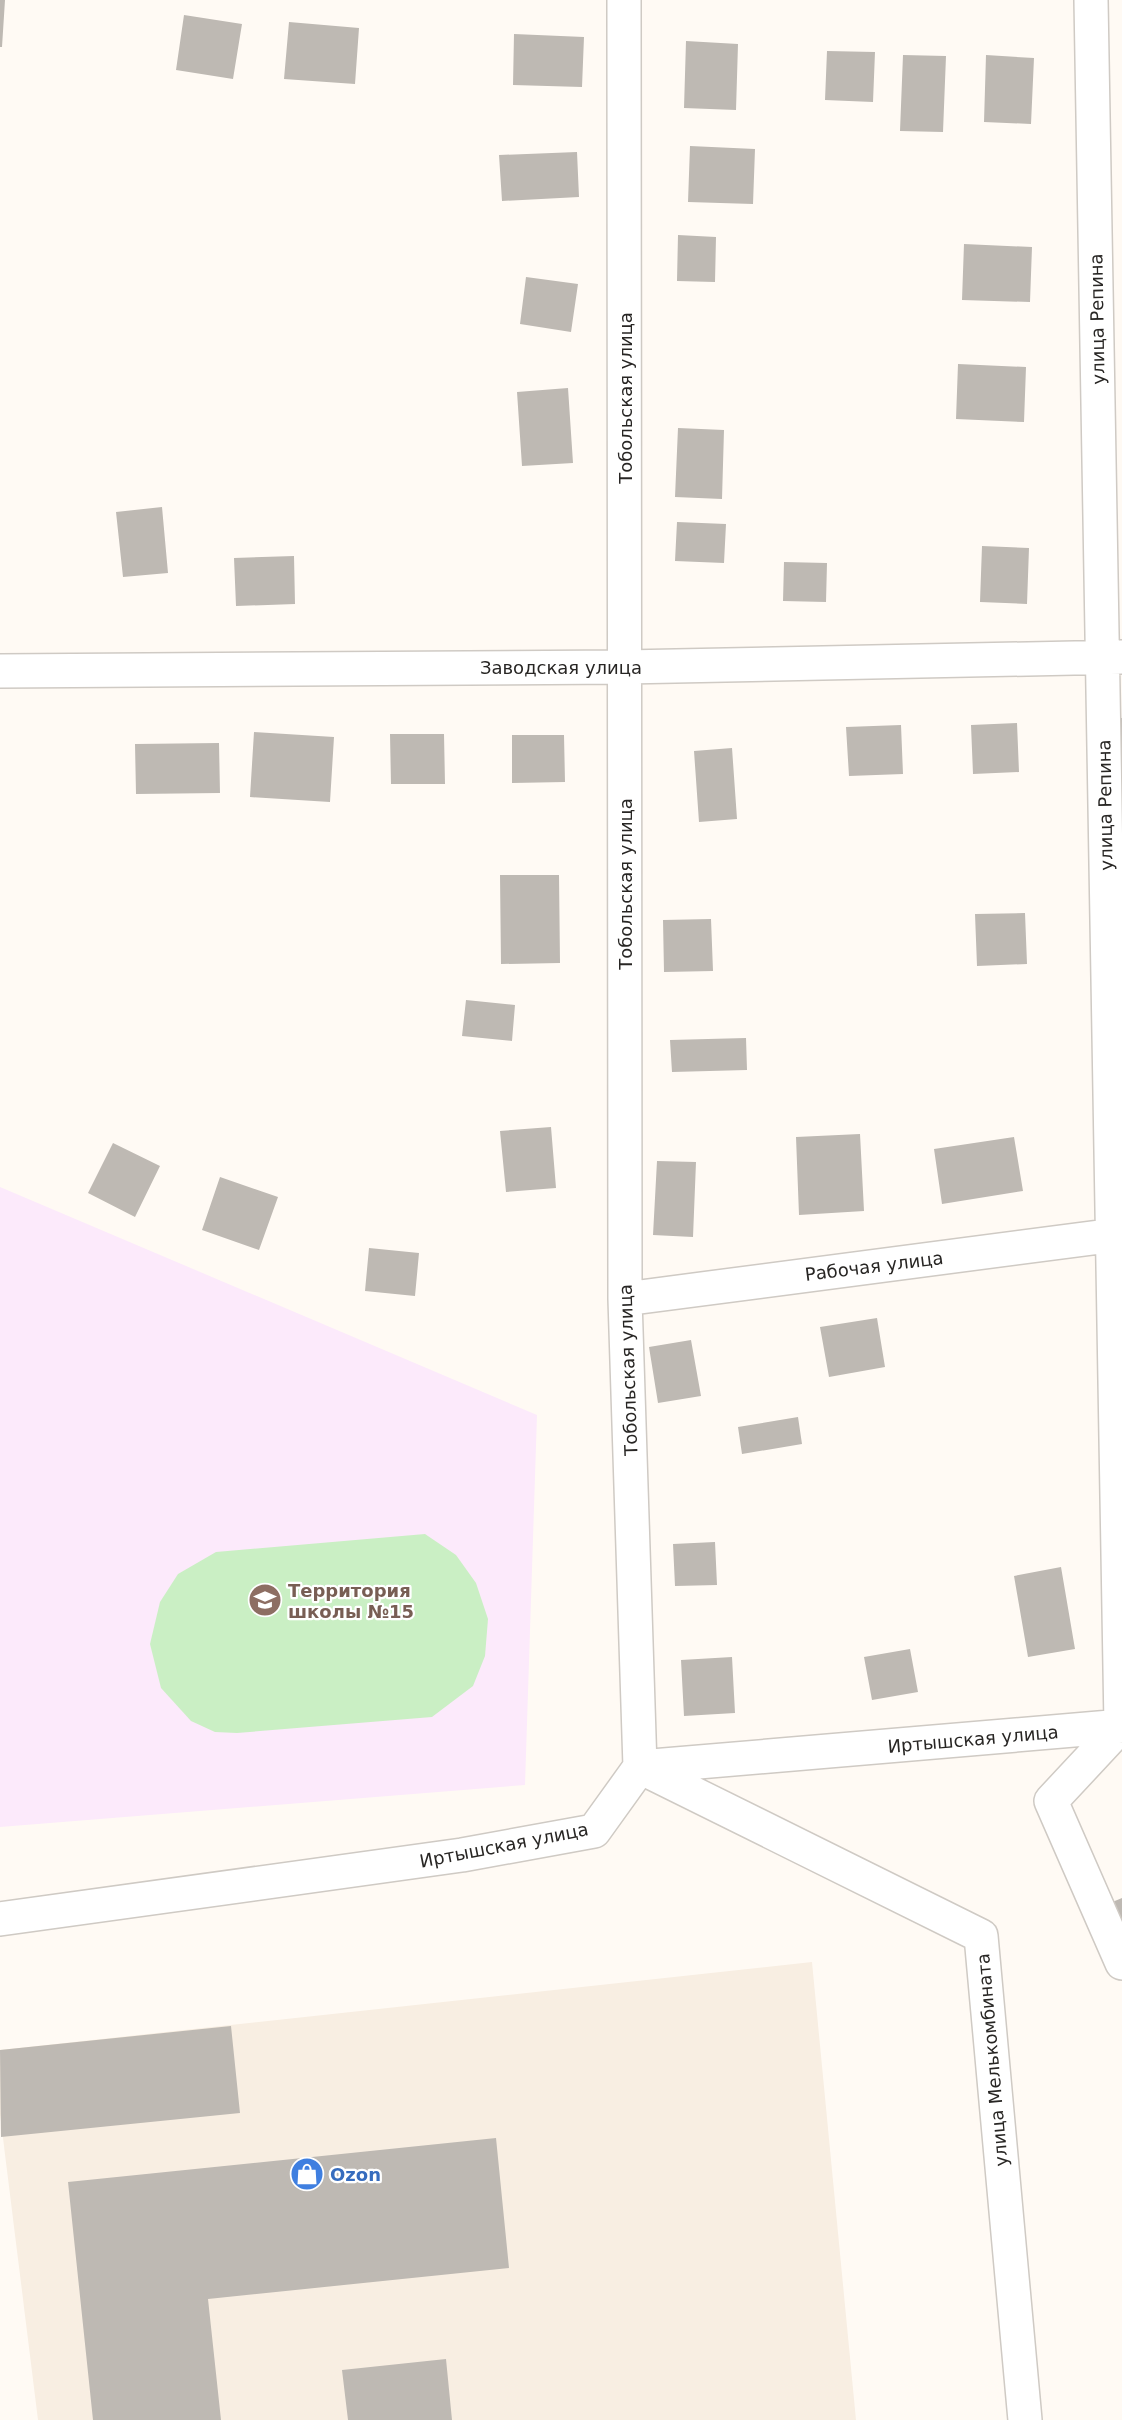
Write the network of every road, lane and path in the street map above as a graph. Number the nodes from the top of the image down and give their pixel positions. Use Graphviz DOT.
graph roads {
  1 [pos="624,0"];
  2 [pos="1091,0"];
  3 [pos="1112,657"];
  4 [pos="625,667"];
  5 [pos="0,671"];
  6 [pos="1117,1234"];
  7 [pos="625,1299"];
  8 [pos="1121,1726"];
  9 [pos="640,1767"];
  10 [pos="0,1919"];
  11 [pos="1122,1964"];
  12 [pos="1025,2420"];
  1 -- 4 [label="street, Тобольская улица"];
  2 -- 3 [label="street, улица Репина"];
  3 -- 4 [label="street, Заводская улица"];
  3 -- 6 [label="street, улица Репина"];
  4 -- 5 [label="street, Заводская улица"];
  4 -- 7 [label="street, Тобольская улица"];
  6 -- 7 [label="street, Рабочая улица"];
  6 -- 8 [label="street, улица Репина"];
  7 -- 9 [label="street, Тобольская улица"];
  8 -- 9 [label="street, Иртышская улица"];
  8 -- 11 [label="street"];
  9 -- 10 [label="street, Иртышская улица"];
  9 -- 12 [label="street, улица Мелькомбината"];
}
